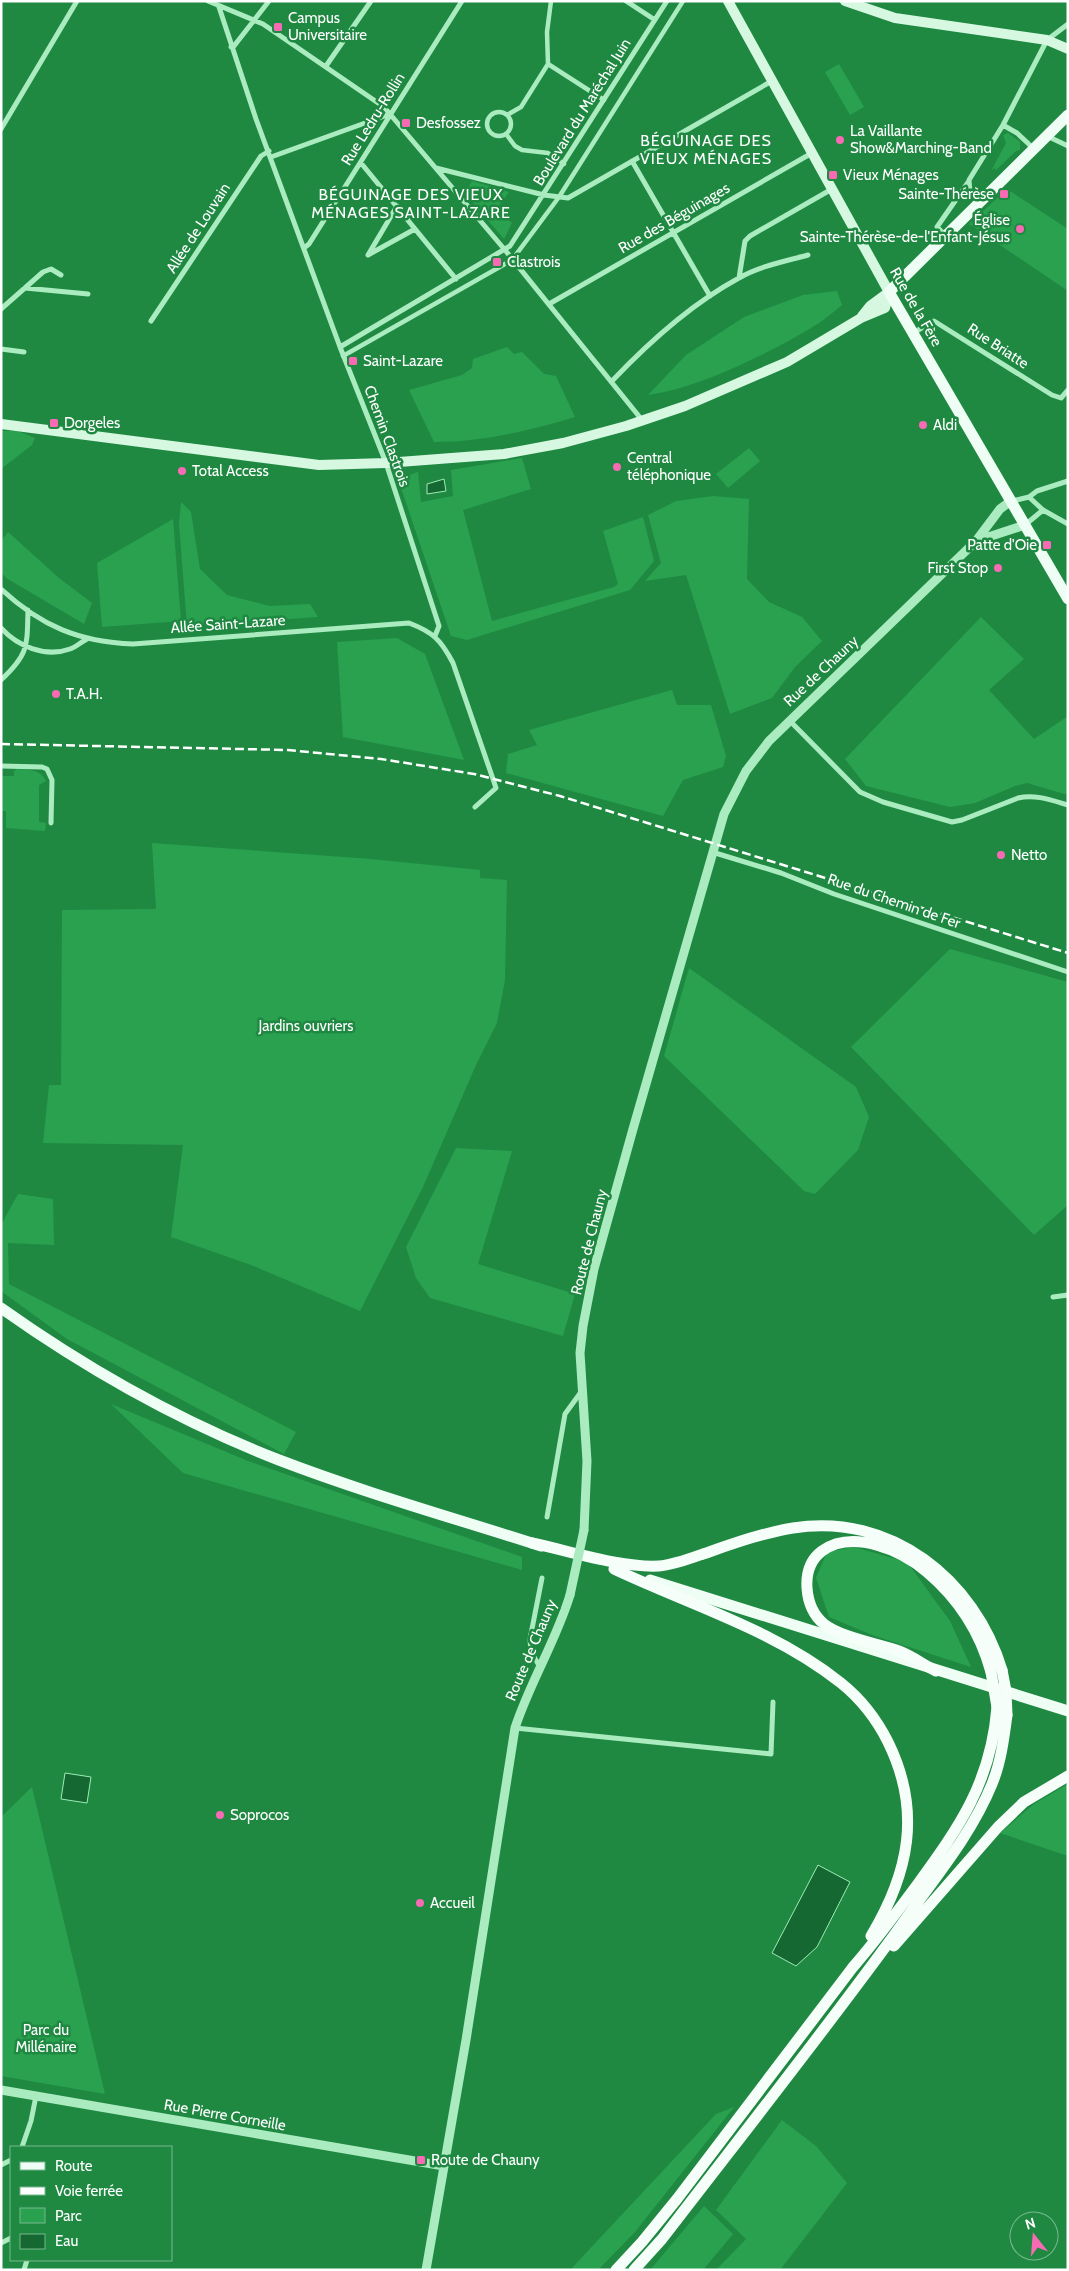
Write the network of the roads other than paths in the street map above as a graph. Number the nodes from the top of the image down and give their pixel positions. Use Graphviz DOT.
graph roads {
  1 [pos="77,1"];
  2 [pos="208,1"];
  3 [pos="269,1"];
  4 [pos="371,1"];
  5 [pos="462,1"];
  6 [pos="552,1"];
  7 [pos="626,1"];
  8 [pos="667,1"];
  9 [pos="684,1"];
  10 [pos="728,1"];
  11 [pos="845,1"];
  12 [pos="219,7"];
  13 [pos="255,20"];
  14 [pos="655,20"];
  15 [pos="1068,24"];
  16 [pos="1047,40"];
  17 [pos="231,47"];
  18 [pos="1068,49"];
  19 [pos="548,64"];
  20 [pos="326,66"];
  21 [pos="772,81"];
  22 [pos="604,100"];
  23 [pos="391,114"];
  24 [pos="507,115"];
  25 [pos="1068,115"];
  26 [pos="1003,125"];
  27 [pos="1,129"];
  28 [pos="506,134"];
  29 [pos="1046,136"];
  30 [pos="1068,146"];
  31 [pos="1034,149"];
  32 [pos="812,153"];
  33 [pos="270,154"];
  34 [pos="632,161"];
  35 [pos="361,163"];
  36 [pos="564,164"];
  37 [pos="436,168"];
  38 [pos="969,180"];
  39 [pos="832,189"];
  40 [pos="544,195"];
  41 [pos="559,197"];
  42 [pos="980,202"];
  43 [pos="397,206"];
  44 [pos="415,229"];
  45 [pos="673,232"];
  46 [pos="946,236"];
  47 [pos="304,248"];
  48 [pos="505,250"];
  49 [pos="808,255"];
  50 [pos="512,260"];
  51 [pos="60,274"];
  52 [pos="740,278"];
  53 [pos="456,279"];
  54 [pos="25,288"];
  55 [pos="890,292"];
  56 [pos="88,294"];
  57 [pos="710,296"];
  58 [pos="549,304"];
  59 [pos="1,309"];
  60 [pos="151,321"];
  61 [pos="913,333"];
  62 [pos="340,347"];
  63 [pos="1,349"];
  64 [pos="24,352"];
  65 [pos="343,356"];
  66 [pos="612,381"];
  67 [pos="1068,390"];
  68 [pos="642,421"];
  69 [pos="1,424"];
  70 [pos="386,464"];
  71 [pos="1068,481"];
  72 [pos="1029,497"];
  73 [pos="1011,501"];
  74 [pos="1043,510"];
  75 [pos="1068,524"];
  76 [pos="1025,525"];
  77 [pos="976,541"];
  78 [pos="1,589"];
  79 [pos="1068,599"];
  80 [pos="28,610"];
  81 [pos="1,628"];
  82 [pos="435,636"];
  83 [pos="87,639"];
  84 [pos="27,648"];
  85 [pos="1,680"];
  86 [pos="789,720"];
  87 [pos="1,766"];
  88 [pos="1068,805"];
  89 [pos="475,807"];
  90 [pos="51,823"];
  91 [pos="714,848"];
  92 [pos="1068,972"];
  93 [pos="1068,1295"];
  94 [pos="1053,1297"];
  95 [pos="4,1311"];
  96 [pos="581,1392"];
  97 [pos="547,1517"];
  98 [pos="532,1543"];
  99 [pos="614,1569"];
  100 [pos="542,1578"];
  101 [pos="540,1668"];
  102 [pos="936,1671"];
  103 [pos="997,1671"];
  104 [pos="773,1702"];
  105 [pos="1068,1711"];
  106 [pos="514,1728"];
  107 [pos="1068,1776"];
  108 [pos="853,1967"];
  109 [pos="846,2001"];
  110 [pos="1,2090"];
  111 [pos="36,2096"];
  112 [pos="22,2146"];
  113 [pos="444,2166"];
  114 [pos="426,2270"];
  115 [pos="616,2270"];
  116 [pos="634,2270"];
  1 -- 27 [label="street"];
  2 -- 12 [label="street"];
  3 -- 13 [label="street"];
  4 -- 20 [label="street"];
  5 -- 23 [label="street, Rue Ledru-Rollin"];
  6 -- 19 [label="street"];
  7 -- 14 [label="street"];
  8 -- 14 [label="street, Boulevard du Maréchal Juin"];
  9 -- 41 [label="street"];
  10 -- 21 [label="main road, Rue de la Fère"];
  11 -- 16 [label="main road"];
  12 -- 13 [label="street"];
  12 -- 17 [label="street, Chemin Clastrois"];
  13 -- 17 [label="street"];
  13 -- 20 [label="street"];
  14 -- 22 [label="street, Boulevard du Maréchal Juin"];
  15 -- 16 [label="street"];
  16 -- 18 [label="main road"];
  16 -- 26 [label="street"];
  17 -- 33 [label="street, Chemin Clastrois"];
  19 -- 22 [label="street"];
  19 -- 24 [label="street"];
  20 -- 23 [label="street"];
  21 -- 32 [label="main road, Rue de la Fère"];
  21 -- 34 [label="street"];
  22 -- 36 [label="street, Boulevard du Maréchal Juin"];
  23 -- 33 [label="street"];
  23 -- 35 [label="street, Rue Ledru-Rollin"];
  23 -- 37 [label="street"];
  24 -- 28 [label="street"];
  24 -- 28 [label="street"];
  25 -- 29 [label="main road"];
  26 -- 31 [label="street"];
  26 -- 38 [label="street"];
  28 -- 36 [label="street"];
  29 -- 30 [label="street"];
  29 -- 31 [label="main road"];
  31 -- 42 [label="main road"];
  32 -- 39 [label="main road, Rue de la Fère"];
  32 -- 45 [label="street, Rue des Béguinages"];
  33 -- 47 [label="street, Chemin Clastrois"];
  33 -- 60 [label="street, Allée de Louvain"];
  34 -- 41 [label="street"];
  34 -- 45 [label="street"];
  35 -- 43 [label="street"];
  35 -- 47 [label="street, Rue Ledru-Rollin"];
  36 -- 40 [label="street, Boulevard du Maréchal Juin"];
  37 -- 40 [label="street"];
  37 -- 48 [label="street"];
  38 -- 42 [label="street"];
  38 -- 46 [label="street"];
  39 -- 52 [label="street"];
  39 -- 55 [label="main road, Rue de la Fère"];
  40 -- 41 [label="street"];
  40 -- 48 [label="street, Boulevard du Maréchal Juin"];
  41 -- 50 [label="street"];
  42 -- 46 [label="main road"];
  43 -- 44 [label="street"];
  43 -- 44 [label="street"];
  44 -- 53 [label="street"];
  45 -- 57 [label="street"];
  45 -- 58 [label="street, Rue des Béguinages"];
  46 -- 55 [label="main road"];
  47 -- 62 [label="street, Chemin Clastrois"];
  48 -- 50 [label="street"];
  48 -- 53 [label="street, Boulevard du Maréchal Juin"];
  49 -- 52 [label="street"];
  50 -- 58 [label="street"];
  50 -- 65 [label="street"];
  51 -- 54 [label="street"];
  52 -- 57 [label="street"];
  53 -- 62 [label="street, Boulevard du Maréchal Juin"];
  54 -- 56 [label="street"];
  54 -- 59 [label="street"];
  55 -- 61 [label="main road, Rue de la Fère"];
  55 -- 68 [label="main road"];
  57 -- 66 [label="street"];
  58 -- 66 [label="street"];
  61 -- 67 [label="street, Rue Briatte"];
  61 -- 73 [label="main road, Rue de la Fère"];
  62 -- 65 [label="street, Chemin Clastrois"];
  63 -- 64 [label="street"];
  65 -- 70 [label="street, Chemin Clastrois"];
  66 -- 68 [label="street"];
  68 -- 70 [label="main road"];
  69 -- 70 [label="main road"];
  70 -- 82 [label="street, Chemin Clastrois"];
  71 -- 72 [label="street"];
  72 -- 73 [label="street"];
  72 -- 74 [label="street"];
  73 -- 76 [label="main road, Rue de la Fère"];
  73 -- 77 [label="street, Rue de Chauny"];
  74 -- 75 [label="street"];
  74 -- 76 [label="street"];
  76 -- 77 [label="street, Rue de Chauny"];
  76 -- 79 [label="main road, Rue de la Fère"];
  77 -- 86 [label="street, Rue de Chauny"];
  78 -- 80 [label="street, Allée Saint-Lazare"];
  80 -- 83 [label="street, Allée Saint-Lazare"];
  80 -- 84 [label="street"];
  81 -- 84 [label="street"];
  82 -- 83 [label="street, Allée Saint-Lazare"];
  82 -- 89 [label="street"];
  83 -- 84 [label="street"];
  84 -- 85 [label="street"];
  86 -- 88 [label="street"];
  86 -- 91 [label="street, Rue de Chauny"];
  87 -- 90 [label="street"];
  91 -- 92 [label="street, Rue du Chemin de Fer"];
  91 -- 96 [label="street, Route de Chauny"];
  93 -- 94 [label="street"];
  95 -- 98 [label="main road"];
  96 -- 97 [label="street"];
  96 -- 101 [label="street, Route de Chauny, bridge"];
  98 -- 99 [label="main road"];
  98 -- 103 [label="highway"];
  99 -- 102 [label="main road"];
  99 -- 108 [label="highway"];
  100 -- 101 [label="street"];
  101 -- 106 [label="street, Route de Chauny"];
  102 -- 103 [label="highway"];
  102 -- 105 [label="main road"];
  103 -- 108 [label="highway, bridge"];
  103 -- 109 [label="highway, bridge"];
  104 -- 106 [label="street"];
  106 -- 113 [label="street, Route de Chauny"];
  107 -- 109 [label="highway"];
  108 -- 115 [label="highway"];
  109 -- 116 [label="highway"];
  110 -- 111 [label="street, Rue Pierre Corneille"];
  111 -- 112 [label="street"];
  111 -- 113 [label="street, Rue Pierre Corneille"];
  113 -- 114 [label="street, Route de Chauny"];
}
